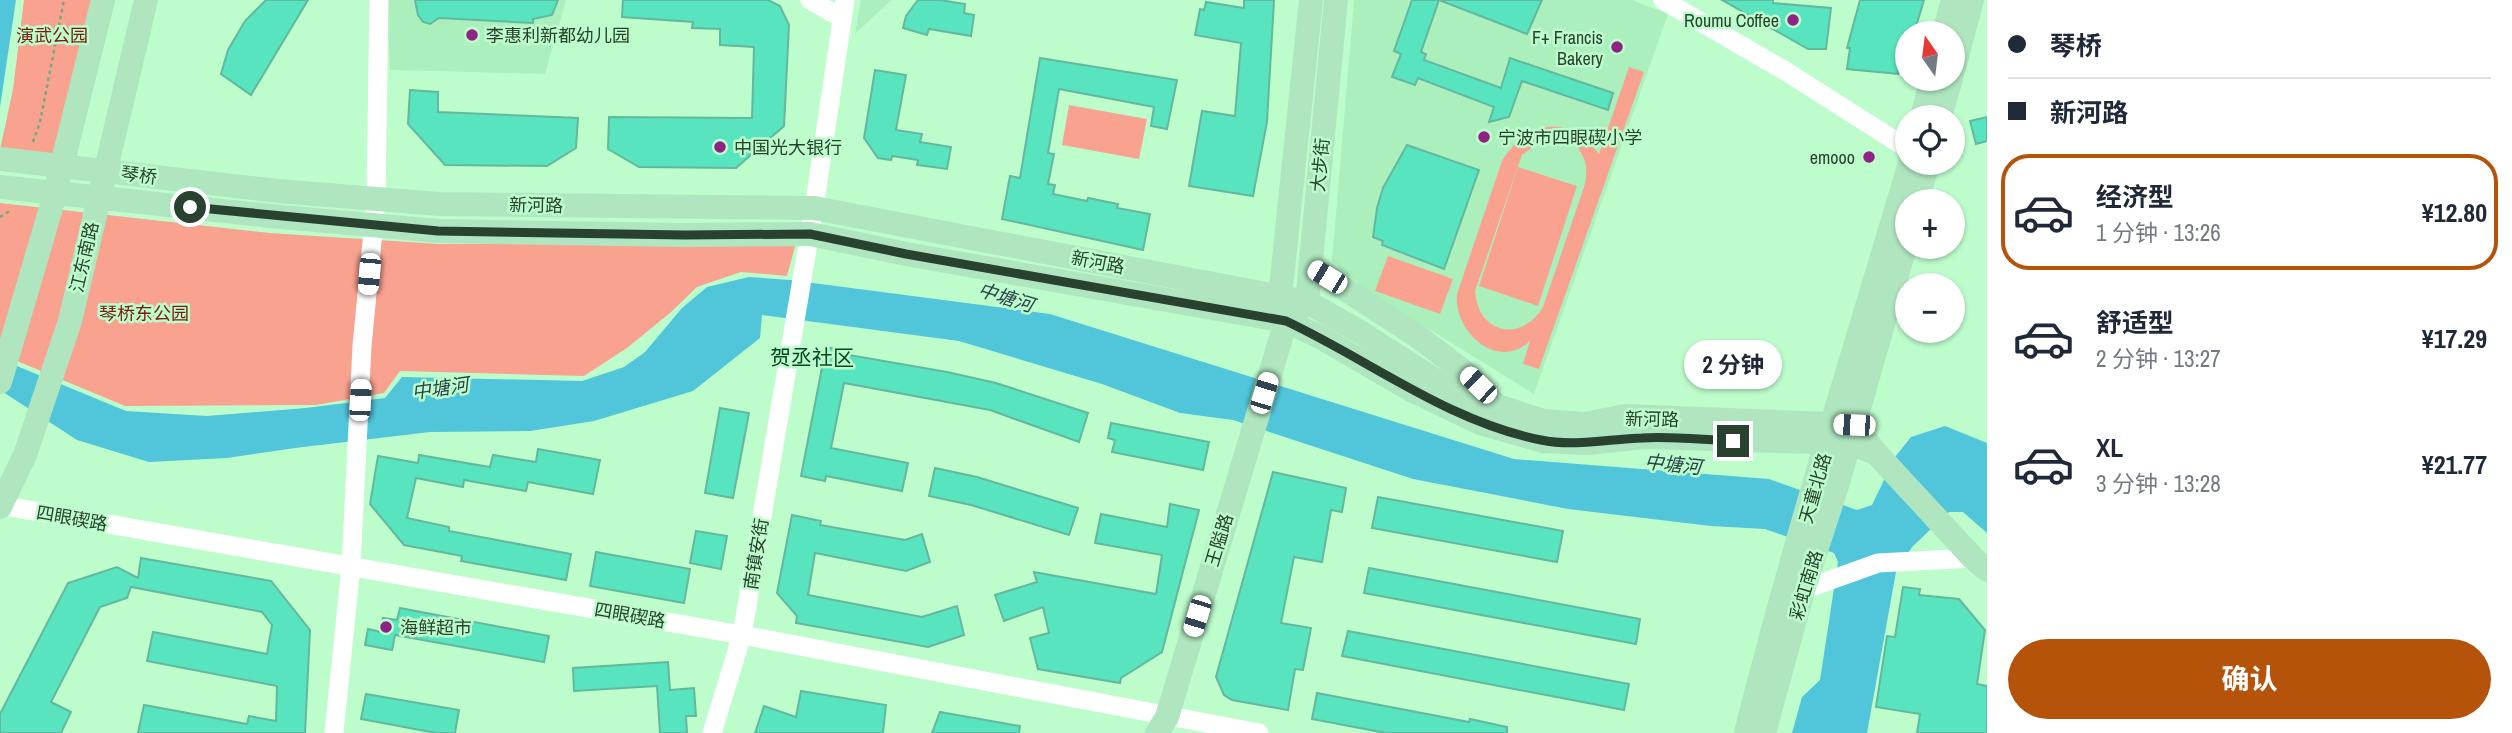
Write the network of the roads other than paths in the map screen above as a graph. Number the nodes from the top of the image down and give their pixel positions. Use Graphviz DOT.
graph roads {
  1 [pos="103,0"];
  2 [pos="146,0"];
  3 [pos="379,0"];
  4 [pos="810,0"];
  5 [pos="1311,0"];
  6 [pos="1336,0"];
  7 [pos="1663,0"];
  8 [pos="1953,0"];
  9 [pos="1972,0"];
  10 [pos="844,9"];
  11 [pos="1947,21"];
  12 [pos="1965,26"];
  13 [pos="1895,141"];
  14 [pos="0,159"];
  15 [pos="1907,175"];
  16 [pos="278,191"];
  17 [pos="6,193"];
  18 [pos="376,200"];
  19 [pos="814,208"];
  20 [pos="270,216"];
  21 [pos="374,225"];
  22 [pos="810,234"];
  23 [pos="1900,259"];
  24 [pos="1311,267"];
  25 [pos="1280,297"];
  26 [pos="1307,302"];
  27 [pos="1286,321"];
  28 [pos="0,382"];
  29 [pos="1497,406"];
  30 [pos="1841,434"];
  31 [pos="1827,484"];
  32 [pos="0,506"];
  33 [pos="1980,564"];
  34 [pos="351,566"];
  35 [pos="1803,590"];
  36 [pos="743,635"];
  37 [pos="1162,725"];
  38 [pos="334,733"];
  39 [pos="712,733"];
  40 [pos="1259,733"];
  41 [pos="1746,733"];
  42 [pos="1764,733"];
  1 -- 28 [label="main road"];
  2 -- 32 [label="main road, 江东南路"];
  3 -- 18 [label="street"];
  4 -- 10 [label="street"];
  5 -- 25 [label="main road, 大步街"];
  6 -- 24 [label="main road, 大步街"];
  7 -- 13 [label="street"];
  8 -- 11 [label="main road"];
  9 -- 12 [label="main road"];
  10 -- 19 [label="street, 南镇安街"];
  14 -- 16 [label="main road, 琴桥"];
  15 -- 30 [label="main road"];
  16 -- 18 [label="main road, 新河路"];
  17 -- 20 [label="main road, 琴桥"];
  18 -- 19 [label="main road, 新河路"];
  18 -- 21 [label="street"];
  19 -- 22 [label="street, 南镇安街"];
  19 -- 25 [label="main road, 新河路"];
  20 -- 21 [label="main road, 新河路"];
  21 -- 22 [label="main road, 新河路"];
  21 -- 34 [label="street"];
  22 -- 27 [label="main road, 新河路"];
  22 -- 36 [label="street, 南镇安街"];
  23 -- 30 [label="main road, 彩虹南路"];
  24 -- 26 [label="main road, 大步街"];
  24 -- 29 [label="main road"];
  25 -- 26 [label="main road, 新河路"];
  25 -- 27 [label="main road, 大步街"];
  26 -- 27 [label="main road"];
  26 -- 29 [label="main road, 新河路"];
  27 -- 30 [label="main road, 新河路"];
  27 -- 37 [label="main road, 王隘路"];
  29 -- 30 [label="main road, 新河路"];
  30 -- 31 [label="main road, 彩虹南路"];
  30 -- 33 [label="main road"];
  31 -- 35 [label="main road, 彩虹南路"];
  31 -- 41 [label="main road, 天童北路"];
  32 -- 34 [label="street, 四眼碶路"];
  33 -- 35 [label="street"];
  34 -- 36 [label="street, 四眼碶路"];
  34 -- 38 [label="street"];
  35 -- 42 [label="main road, 彩虹南路"];
  36 -- 37 [label="street, 四眼碶路"];
  36 -- 39 [label="street, 南镇安街"];
  37 -- 40 [label="street, 四眼碶路"];
}
